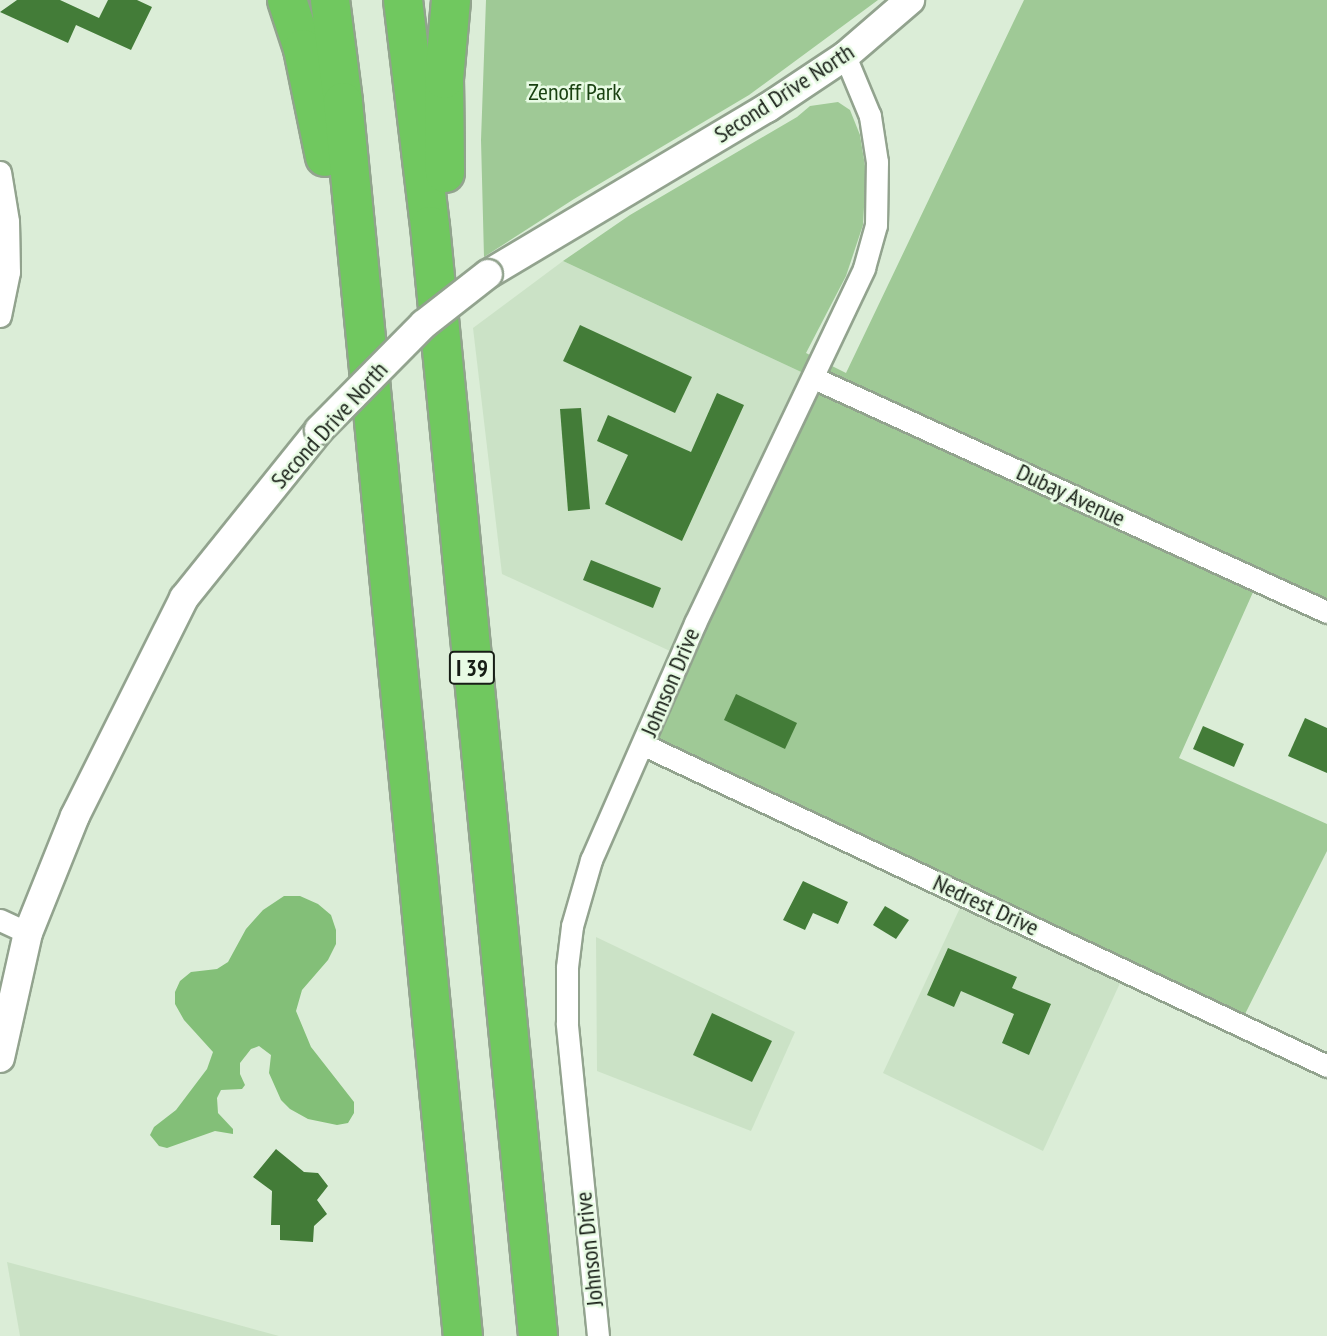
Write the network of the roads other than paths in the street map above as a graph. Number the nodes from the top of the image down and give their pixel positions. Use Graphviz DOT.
graph roads {
  1 [pos="287,0"];
  2 [pos="330,0"];
  3 [pos="402,0"];
  4 [pos="451,0"];
  5 [pos="910,0"];
  6 [pos="845,57"];
  7 [pos="0,172"];
  8 [pos="436,300"];
  9 [pos="0,316"];
  10 [pos="814,378"];
  11 [pos="371,388"];
  12 [pos="1327,612"];
  13 [pos="644,745"];
  14 [pos="0,920"];
  15 [pos="28,933"];
  16 [pos="0,1058"];
  17 [pos="1327,1066"];
  18 [pos="463,1336"];
  19 [pos="538,1336"];
  20 [pos="598,1336"];
  1 -- 11 [label="highway"];
  2 -- 11 [label="highway"];
  3 -- 8 [label="highway, I 39"];
  4 -- 8 [label="highway"];
  5 -- 6 [label="street, Second Drive North"];
  6 -- 10 [label="street, Johnson Drive"];
  6 -- 15 [label="street, Second Drive North, bridge"];
  7 -- 9 [label="street"];
  8 -- 19 [label="highway, I 39"];
  10 -- 12 [label="street, Dubay Avenue"];
  10 -- 13 [label="street, Johnson Drive"];
  11 -- 18 [label="highway"];
  13 -- 17 [label="street, Nedrest Drive"];
  13 -- 20 [label="street, Johnson Drive"];
  14 -- 15 [label="street"];
  15 -- 16 [label="street, Second Drive North"];
}
